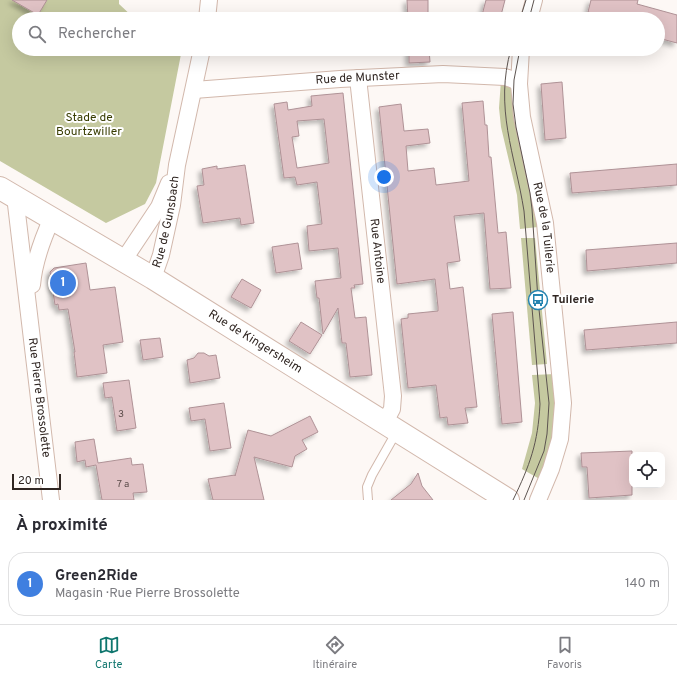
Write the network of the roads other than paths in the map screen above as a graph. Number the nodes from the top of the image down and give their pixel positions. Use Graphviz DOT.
graph roads {
  1 [pos="209,0"];
  2 [pos="534,0"];
  3 [pos="208,12"];
  4 [pos="531,12"];
  5 [pos="201,56"];
  6 [pos="521,56"];
  7 [pos="358,78"];
  8 [pos="519,84"];
  9 [pos="194,90"];
  10 [pos="177,165"];
  11 [pos="8,192"];
  12 [pos="52,218"];
  13 [pos="122,261"];
  14 [pos="153,278"];
  15 [pos="30,319"];
  16 [pos="391,426"];
  17 [pos="51,500"];
  18 [pos="368,500"];
  19 [pos="508,500"];
  20 [pos="538,500"];
  1 -- 3 [label="street"];
  2 -- 4 [label="street"];
  5 -- 9 [label="street, Rue de Gunsbach"];
  6 -- 8 [label="street, Rue de la Tuilerie"];
  7 -- 8 [label="street, Rue de Munster"];
  7 -- 9 [label="street, Rue de Munster"];
  7 -- 16 [label="street, Rue Antoine"];
  8 -- 20 [label="street, Rue de la Tuilerie"];
  9 -- 10 [label="street, Rue de Gunsbach"];
  10 -- 13 [label="street, Rue de Gunsbach"];
  10 -- 14 [label="street, Rue de Gunsbach"];
  11 -- 12 [label="main road, Rue de Kingersheim"];
  11 -- 15 [label="street, Rue Pierre Brossolette"];
  12 -- 13 [label="main road, Rue de Kingersheim"];
  12 -- 15 [label="street, Rue Pierre Brossolette"];
  13 -- 14 [label="main road, Rue de Kingersheim"];
  14 -- 16 [label="main road, Rue de Kingersheim"];
  15 -- 17 [label="street, Rue Pierre Brossolette"];
  16 -- 18 [label="lane"];
  16 -- 19 [label="main road, Rue de Kingersheim"];
}
